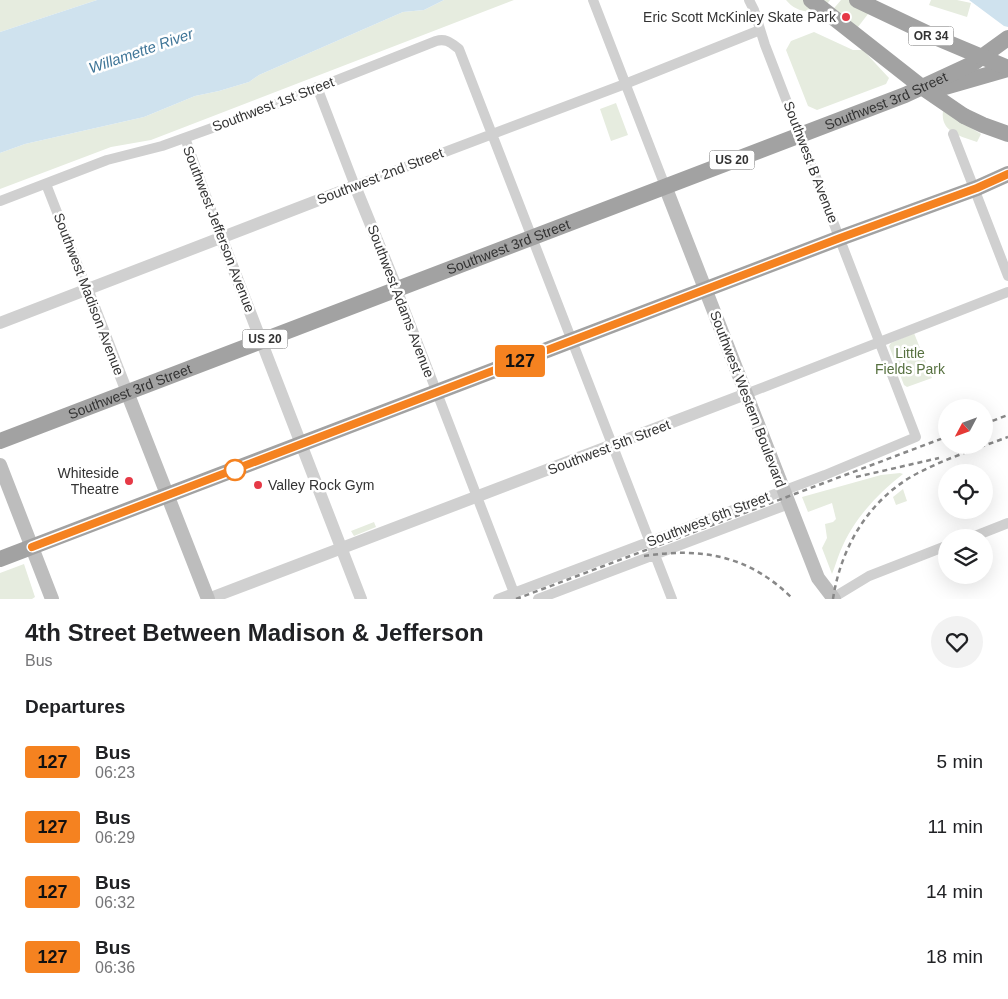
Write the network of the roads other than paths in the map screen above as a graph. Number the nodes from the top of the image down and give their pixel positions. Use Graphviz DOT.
graph roads {
  1 [pos="593,0"];
  2 [pos="750,0"];
  3 [pos="811,0"];
  4 [pos="856,0"];
  5 [pos="760,30"];
  6 [pos="1004,41"];
  7 [pos="1008,68"];
  8 [pos="624,84"];
  9 [pos="317,87"];
  10 [pos="905,95"];
  11 [pos="491,133"];
  12 [pos="953,134"];
  13 [pos="1008,134"];
  14 [pos="800,135"];
  15 [pos="185,138"];
  16 [pos="1008,174"];
  17 [pos="1008,180"];
  18 [pos="46,184"];
  19 [pos="355,186"];
  20 [pos="665,186"];
  21 [pos="975,188"];
  22 [pos="0,201"];
  23 [pos="222,237"];
  24 [pos="531,237"];
  25 [pos="840,238"];
  26 [pos="1008,276"];
  27 [pos="87,289"];
  28 [pos="397,289"];
  29 [pos="705,290"];
  30 [pos="1008,292"];
  31 [pos="0,324"];
  32 [pos="261,341"];
  33 [pos="572,341"];
  34 [pos="880,342"];
  35 [pos="127,392"];
  36 [pos="436,392"];
  37 [pos="746,394"];
  38 [pos="916,436"];
  39 [pos="0,441"];
  40 [pos="301,444"];
  41 [pos="612,446"];
  42 [pos="0,465"];
  43 [pos="167,495"];
  44 [pos="477,497"];
  45 [pos="787,497"];
  46 [pos="1008,523"];
  47 [pos="993,529"];
  48 [pos="650,542"];
  49 [pos="32,547"];
  50 [pos="341,548"];
  51 [pos="938,549"];
  52 [pos="655,554"];
  53 [pos="0,559"];
  54 [pos="515,596"];
  55 [pos="52,599"];
  56 [pos="208,599"];
  57 [pos="361,599"];
  58 [pos="498,599"];
  59 [pos="538,599"];
  60 [pos="672,599"];
  61 [pos="833,599"];
  1 -- 8 [label="street, Southwest Western Boulevard"];
  2 -- 5 [label="street, Southwest B Avenue"];
  3 -- 13 [label="highway, bridge"];
  4 -- 7 [label="highway, OR 34, bridge"];
  5 -- 8 [label="street, Southwest 2nd Street"];
  5 -- 14 [label="street, Southwest B Avenue"];
  6 -- 10 [label="highway, Southwest 3rd Street"];
  7 -- 10 [label="highway"];
  8 -- 11 [label="street, Southwest 2nd Street"];
  8 -- 20 [label="street, Southwest Western Boulevard"];
  9 -- 11 [label="street, Southwest 1st Street"];
  9 -- 15 [label="street, Southwest 1st Street"];
  9 -- 19 [label="street, Southwest Adams Avenue"];
  10 -- 14 [label="highway, Southwest 3rd Street / US 20"];
  11 -- 19 [label="street, Southwest 2nd Street"];
  11 -- 24 [label="street"];
  12 -- 21 [label="street"];
  14 -- 20 [label="highway, Southwest 3rd Street / US 20"];
  14 -- 25 [label="street, Southwest B Avenue"];
  15 -- 18 [label="street, Southwest 1st Street"];
  15 -- 23 [label="street, Southwest Jefferson Avenue"];
  16 -- 21 [label="highway"];
  17 -- 21 [label="highway"];
  18 -- 22 [label="street, Southwest 1st Street"];
  18 -- 27 [label="street, Southwest Madison Avenue"];
  19 -- 23 [label="street, Southwest 2nd Street"];
  19 -- 28 [label="street, Southwest Adams Avenue"];
  20 -- 24 [label="highway, Southwest 3rd Street / US 20"];
  20 -- 29 [label="main road, Southwest Western Boulevard"];
  21 -- 25 [label="highway"];
  21 -- 26 [label="street"];
  23 -- 27 [label="street, Southwest 2nd Street"];
  23 -- 32 [label="street, Southwest Jefferson Avenue"];
  24 -- 28 [label="highway, Southwest 3rd Street / US 20"];
  24 -- 33 [label="street"];
  25 -- 29 [label="highway"];
  25 -- 34 [label="street, Southwest B Avenue"];
  27 -- 31 [label="street, Southwest 2nd Street"];
  27 -- 35 [label="street, Southwest Madison Avenue"];
  28 -- 32 [label="highway, Southwest 3rd Street / US 20"];
  28 -- 36 [label="street, Southwest Adams Avenue"];
  29 -- 33 [label="highway"];
  29 -- 37 [label="main road, Southwest Western Boulevard"];
  30 -- 34 [label="street, Southwest 5th Street"];
  32 -- 35 [label="highway, Southwest 3rd Street / US 20"];
  32 -- 40 [label="street, Southwest Jefferson Avenue"];
  33 -- 36 [label="highway"];
  33 -- 41 [label="street"];
  34 -- 37 [label="street, Southwest 5th Street"];
  34 -- 38 [label="street, Southwest B Avenue"];
  35 -- 39 [label="highway, Southwest 3rd Street / US 20"];
  35 -- 43 [label="main road, Southwest Madison Avenue"];
  36 -- 40 [label="highway"];
  36 -- 44 [label="street, Southwest Adams Avenue"];
  37 -- 41 [label="street, Southwest 5th Street"];
  37 -- 45 [label="main road, Southwest Western Boulevard"];
  38 -- 45 [label="street, Southwest 6th Street"];
  40 -- 43 [label="highway"];
  40 -- 50 [label="street, Southwest Jefferson Avenue"];
  41 -- 44 [label="street, Southwest 5th Street"];
  41 -- 48 [label="street"];
  42 -- 49 [label="main road"];
  43 -- 49 [label="highway"];
  43 -- 56 [label="main road, Southwest Madison Avenue"];
  44 -- 50 [label="street, Southwest 5th Street"];
  44 -- 54 [label="street, Southwest Adams Avenue"];
  45 -- 48 [label="street, Southwest 6th Street"];
  45 -- 52 [label="street, Southwest 6th Street"];
  45 -- 61 [label="main road, Southwest Western Boulevard"];
  46 -- 47 [label="street"];
  48 -- 52 [label="street"];
  48 -- 54 [label="street, Southwest 6th Street"];
  49 -- 53 [label="highway"];
  49 -- 55 [label="main road"];
  50 -- 56 [label="street, Southwest 5th Street"];
  50 -- 57 [label="street, Southwest Jefferson Avenue"];
  51 -- 61 [label="street"];
  52 -- 59 [label="street, Southwest 6th Street"];
  52 -- 60 [label="street"];
  54 -- 58 [label="street, Southwest 6th Street"];
}
